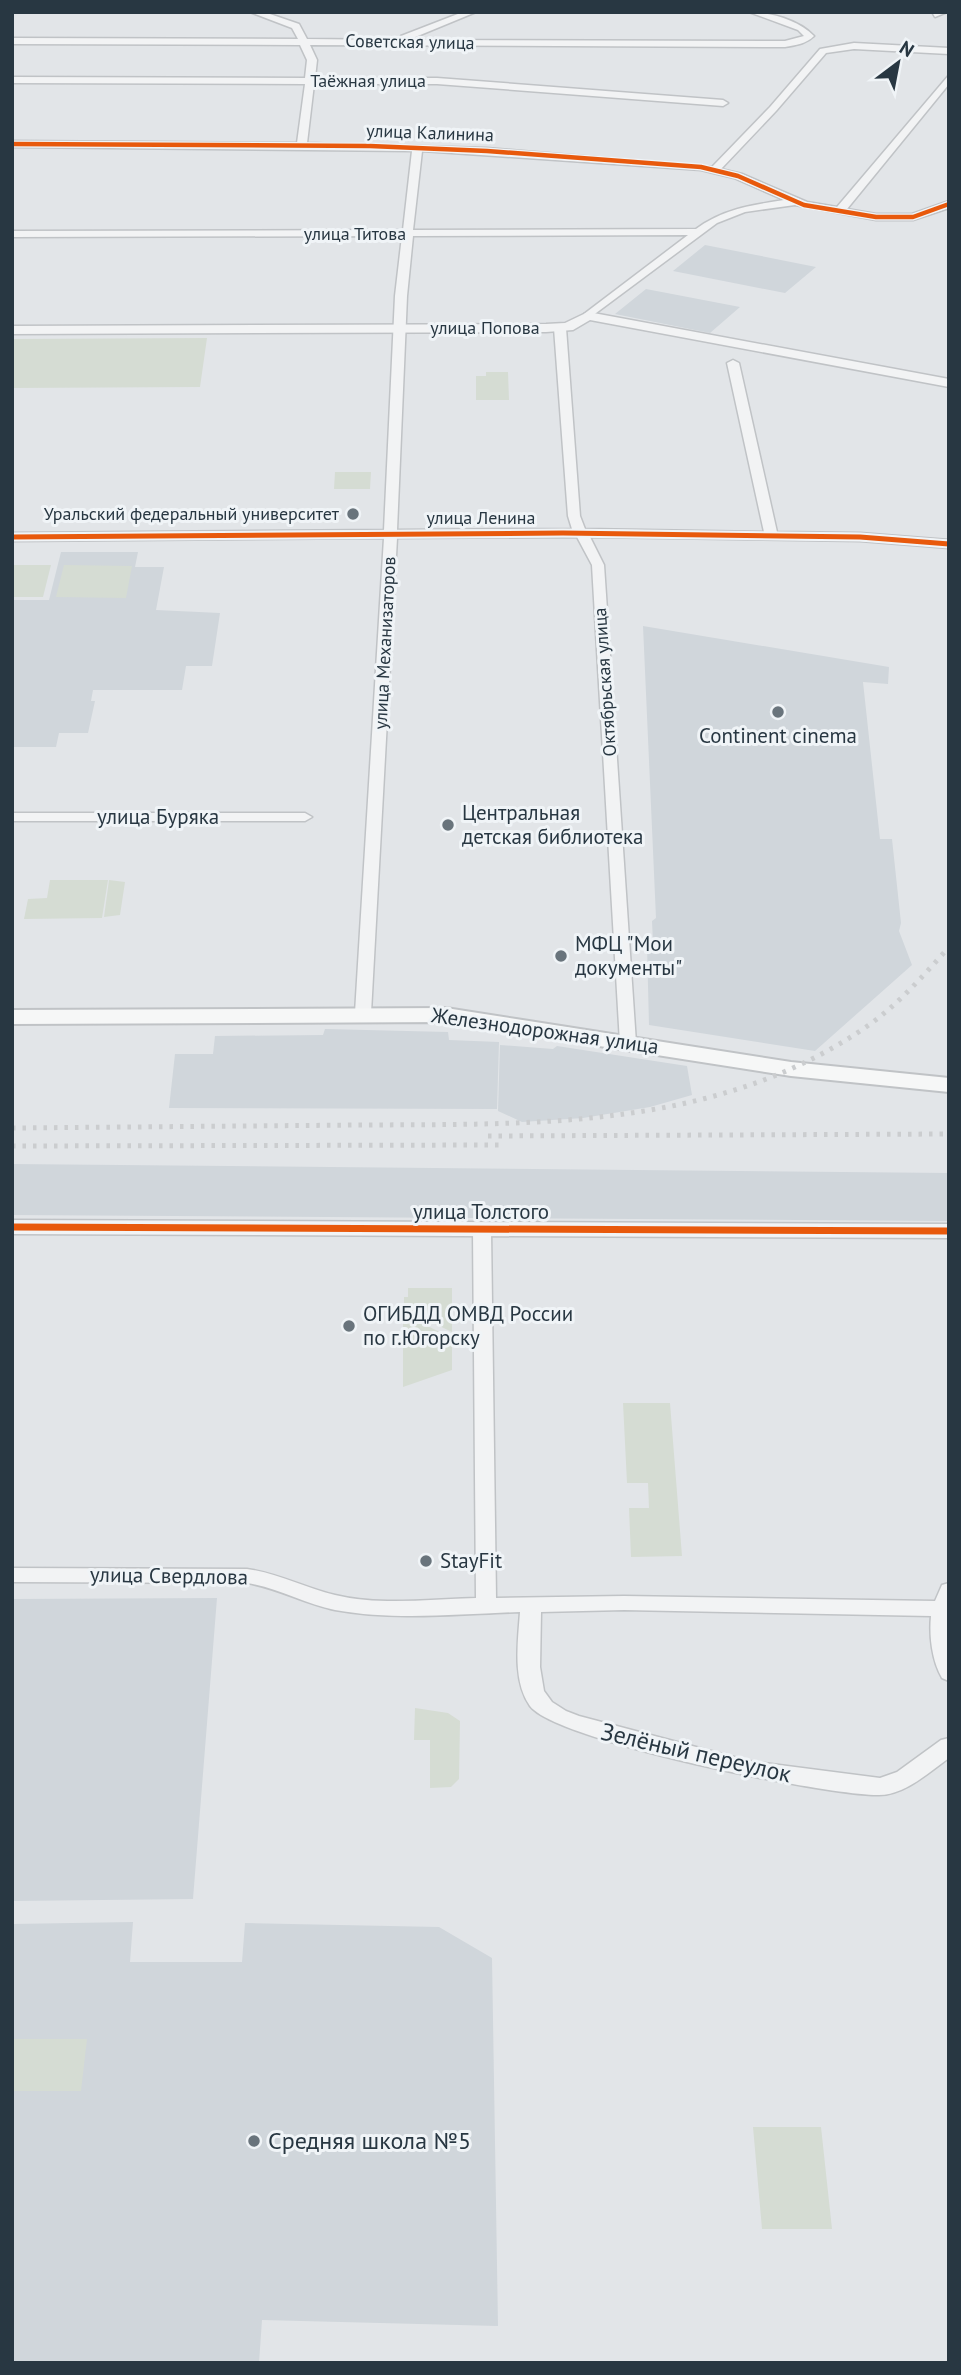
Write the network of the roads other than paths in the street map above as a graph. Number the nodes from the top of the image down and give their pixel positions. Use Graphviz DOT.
graph roads {
  1 [pos="254,12"];
  2 [pos="297,12"];
  3 [pos="472,12"];
  4 [pos="753,12"];
  5 [pos="296,26"];
  6 [pos="12,41"];
  7 [pos="302,41"];
  8 [pos="387,41"];
  9 [pos="949,51"];
  10 [pos="313,60"];
  11 [pos="949,78"];
  12 [pos="12,80"];
  13 [pos="311,81"];
  14 [pos="723,103"];
  15 [pos="12,144"];
  16 [pos="302,146"];
  17 [pos="417,147"];
  18 [pos="713,170"];
  19 [pos="796,202"];
  20 [pos="949,204"];
  21 [pos="839,212"];
  22 [pos="697,232"];
  23 [pos="12,234"];
  24 [pos="407,234"];
  25 [pos="588,316"];
  26 [pos="616,322"];
  27 [pos="564,327"];
  28 [pos="401,329"];
  29 [pos="12,330"];
  30 [pos="733,363"];
  31 [pos="949,383"];
  32 [pos="391,533"];
  33 [pos="582,534"];
  34 [pos="771,536"];
  35 [pos="12,537"];
  36 [pos="949,544"];
  37 [pos="12,817"];
  38 [pos="305,817"];
  39 [pos="363,1013"];
  40 [pos="12,1017"];
  41 [pos="628,1043"];
  42 [pos="949,1085"];
  43 [pos="12,1227"];
  44 [pos="482,1230"];
  45 [pos="949,1231"];
  46 [pos="12,1575"];
  47 [pos="945,1599"];
  48 [pos="486,1603"];
  49 [pos="531,1603"];
  50 [pos="949,1673"];
  51 [pos="949,1746"];
  1 -- 5 [label="street"];
  2 -- 5 [label="street"];
  3 -- 8 [label="street"];
  4 -- 8 [label="street, Советская улица"];
  5 -- 7 [label="street"];
  6 -- 7 [label="street, Советская улица"];
  7 -- 8 [label="street, Советская улица"];
  7 -- 10 [label="street"];
  8 -- 10 [label="street"];
  9 -- 18 [label="street"];
  10 -- 13 [label="street"];
  11 -- 21 [label="street"];
  12 -- 13 [label="street, Таёжная улица"];
  13 -- 14 [label="street, Таёжная улица"];
  13 -- 16 [label="street"];
  15 -- 16 [label="street, улица Калинина"];
  16 -- 17 [label="street, улица Калинина"];
  17 -- 18 [label="street, улица Калинина"];
  17 -- 24 [label="street, улица Механизаторов"];
  18 -- 19 [label="street, улица Калинина"];
  19 -- 21 [label="street, улица Калинина"];
  19 -- 22 [label="street"];
  20 -- 21 [label="street, улица Калинина"];
  22 -- 24 [label="street, улица Титова"];
  22 -- 25 [label="street"];
  23 -- 24 [label="street, улица Титова"];
  24 -- 28 [label="street, улица Механизаторов"];
  25 -- 26 [label="street"];
  25 -- 27 [label="street, улица Попова"];
  26 -- 27 [label="street"];
  26 -- 31 [label="street"];
  27 -- 28 [label="street, улица Попова"];
  27 -- 33 [label="street, Октябрьская улица"];
  28 -- 29 [label="street, улица Попова"];
  28 -- 32 [label="street, улица Механизаторов"];
  30 -- 34 [label="street"];
  32 -- 33 [label="street, улица Ленина"];
  32 -- 35 [label="street, улица Ленина"];
  32 -- 39 [label="street, улица Механизаторов"];
  33 -- 34 [label="street, улица Ленина"];
  33 -- 41 [label="street, Октябрьская улица"];
  34 -- 36 [label="street, улица Ленина"];
  37 -- 38 [label="street, улица Буряка"];
  39 -- 40 [label="main road, Железнодорожная улица"];
  39 -- 41 [label="main road, Железнодорожная улица"];
  41 -- 42 [label="main road, Железнодорожная улица"];
  43 -- 44 [label="street, улица Толстого"];
  44 -- 45 [label="street, улица Толстого"];
  44 -- 48 [label="street"];
  46 -- 48 [label="street, улица Свердлова"];
  47 -- 49 [label="street, улица Свердлова"];
  47 -- 50 [label="street"];
  48 -- 49 [label="street, улица Свердлова"];
  49 -- 51 [label="street, Зелёный переулок"];
}
